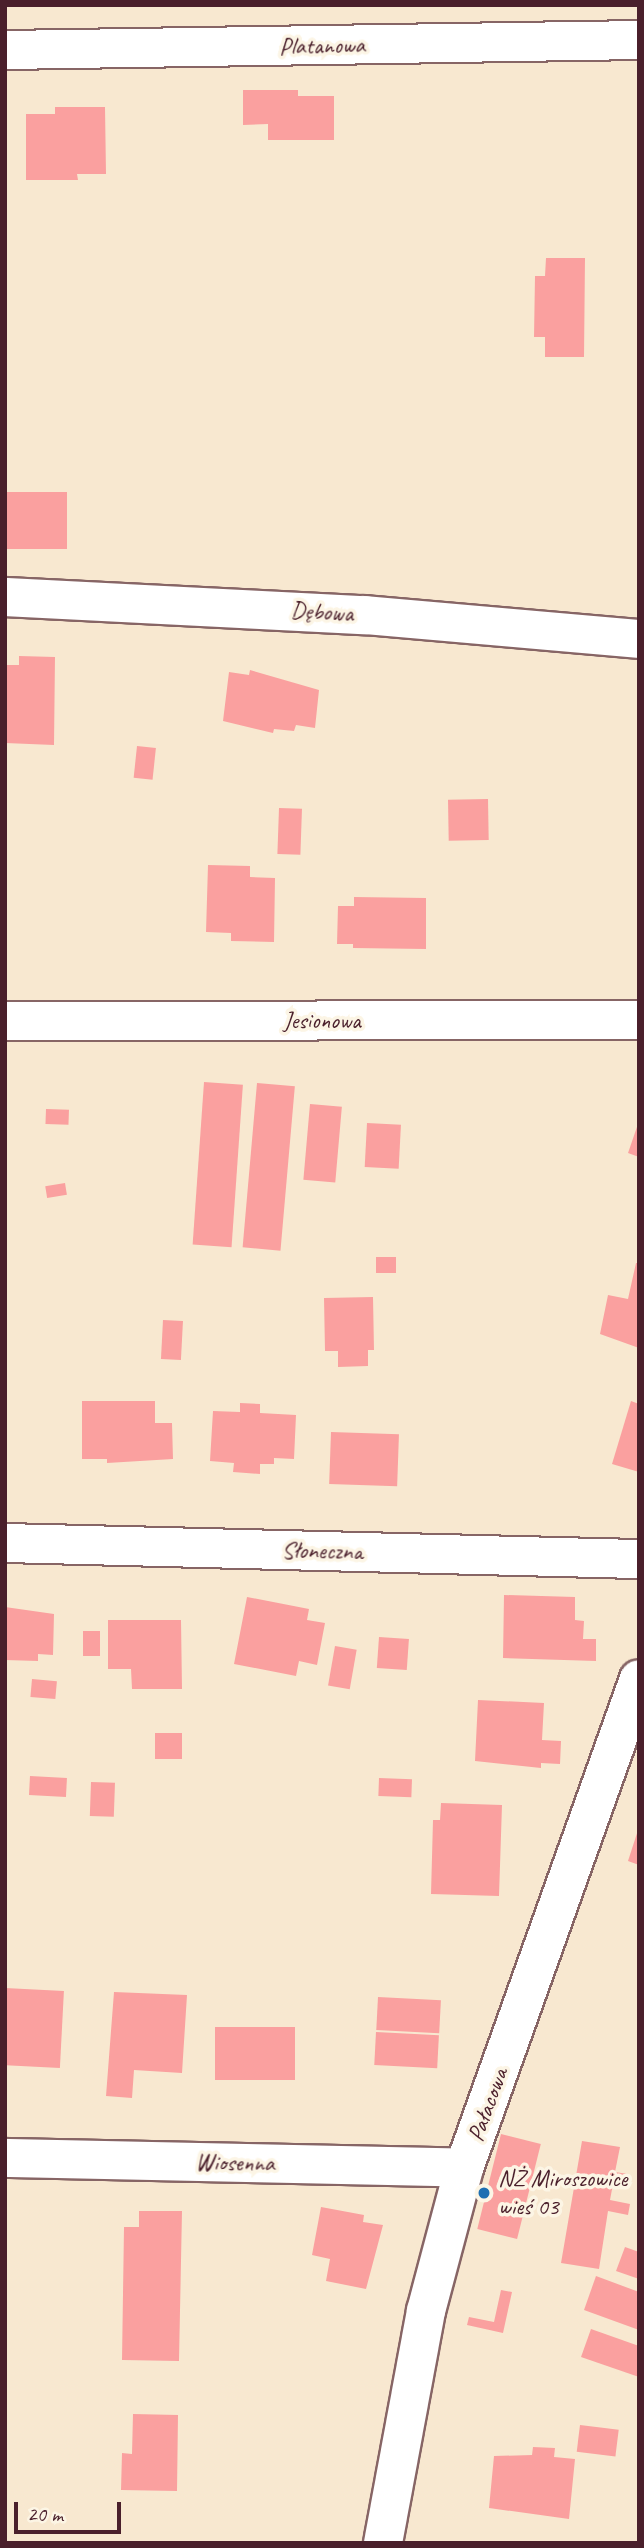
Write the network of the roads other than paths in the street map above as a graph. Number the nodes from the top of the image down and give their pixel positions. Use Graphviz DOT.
graph roads {
  1 [pos="639,40"];
  2 [pos="5,50"];
  3 [pos="5,597"];
  4 [pos="639,639"];
  5 [pos="639,1020"];
  6 [pos="5,1021"];
  7 [pos="5,1543"];
  8 [pos="639,1559"];
  9 [pos="639,1679"];
  10 [pos="5,2158"];
  11 [pos="464,2168"];
  12 [pos="383,2543"];
  1 -- 2 [label="street, Platanowa"];
  3 -- 4 [label="street, Dębowa"];
  5 -- 6 [label="street, Jesionowa"];
  7 -- 8 [label="street, Słoneczna"];
  9 -- 11 [label="street, Pałacowa"];
  10 -- 11 [label="street, Wiosenna"];
  11 -- 12 [label="street, Pałacowa"];
}
